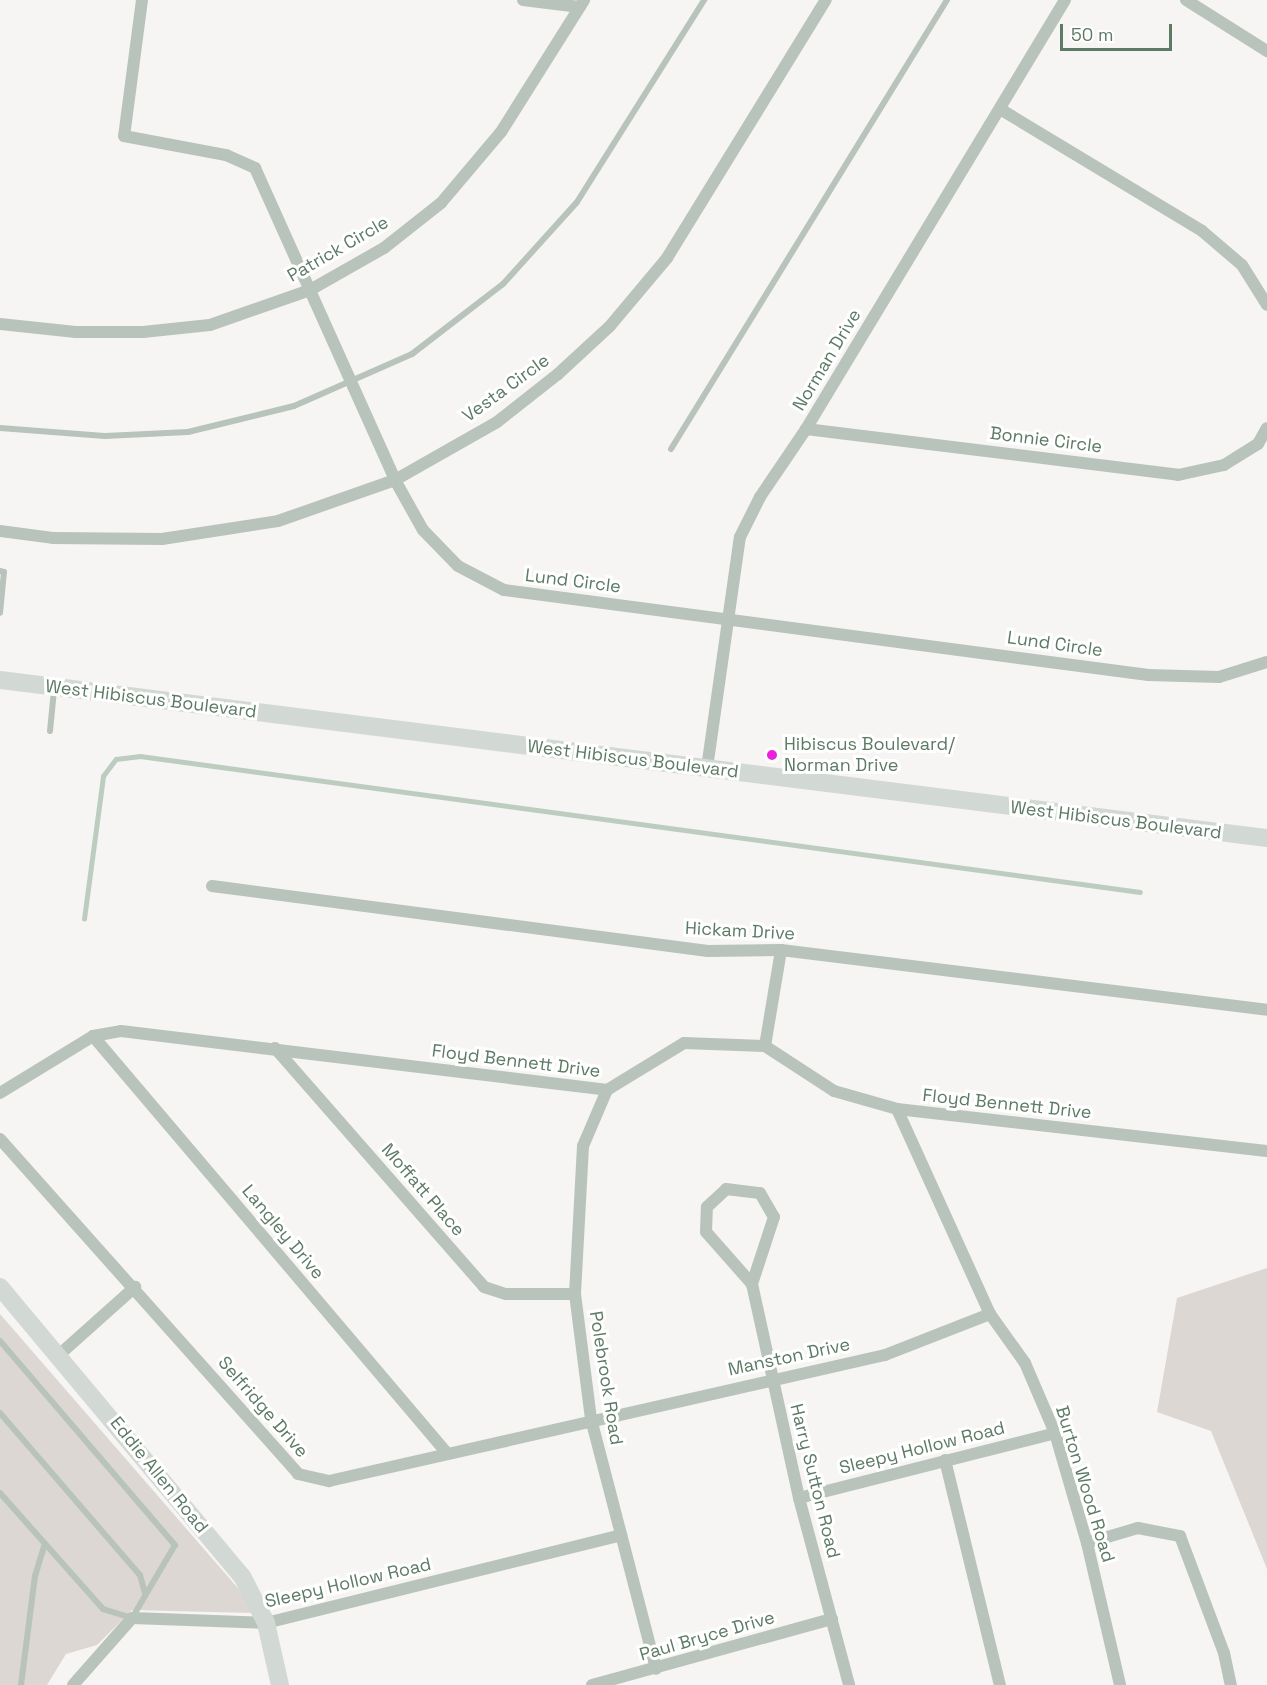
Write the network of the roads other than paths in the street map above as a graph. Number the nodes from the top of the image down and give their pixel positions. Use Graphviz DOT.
graph roads {
  1 [pos="142,0"];
  2 [pos="523,0"];
  3 [pos="704,0"];
  4 [pos="826,0"];
  5 [pos="946,0"];
  6 [pos="1065,0"];
  7 [pos="1186,0"];
  8 [pos="566,3"];
  9 [pos="582,3"];
  10 [pos="1267,51"];
  11 [pos="1000,109"];
  12 [pos="310,290"];
  13 [pos="1267,305"];
  14 [pos="0,324"];
  15 [pos="351,383"];
  16 [pos="0,428"];
  17 [pos="1267,428"];
  18 [pos="806,429"];
  19 [pos="671,449"];
  20 [pos="395,480"];
  21 [pos="0,531"];
  22 [pos="0,571"];
  23 [pos="0,613"];
  24 [pos="726,619"];
  25 [pos="1267,662"];
  26 [pos="0,680"];
  27 [pos="55,687"];
  28 [pos="50,731"];
  29 [pos="707,768"];
  30 [pos="1267,838"];
  31 [pos="212,886"];
  32 [pos="781,950"];
  33 [pos="1267,1010"];
  34 [pos="93,1036"];
  35 [pos="765,1046"];
  36 [pos="275,1048"];
  37 [pos="608,1090"];
  38 [pos="0,1093"];
  39 [pos="897,1109"];
  40 [pos="0,1138"];
  41 [pos="1267,1151"];
  42 [pos="752,1284"];
  43 [pos="0,1287"];
  44 [pos="135,1287"];
  45 [pos="575,1294"];
  46 [pos="990,1314"];
  47 [pos="0,1341"];
  48 [pos="60,1354"];
  49 [pos="771,1378"];
  50 [pos="0,1413"];
  51 [pos="591,1419"];
  52 [pos="1055,1433"];
  53 [pos="446,1452"];
  54 [pos="945,1460"];
  55 [pos="0,1493"];
  56 [pos="799,1498"];
  57 [pos="621,1535"];
  58 [pos="1087,1543"];
  59 [pos="44,1546"];
  60 [pos="145,1594"];
  61 [pos="132,1618"];
  62 [pos="832,1619"];
  63 [pos="266,1623"];
  64 [pos="656,1669"];
  65 [pos="21,1685"];
  66 [pos="73,1685"];
  67 [pos="280,1685"];
  68 [pos="592,1685"];
  69 [pos="849,1685"];
  70 [pos="1000,1685"];
  71 [pos="1120,1685"];
  72 [pos="1231,1685"];
  1 -- 12 [label="street, Lund Circle"];
  2 -- 8 [label="street"];
  3 -- 15 [label="lane"];
  4 -- 20 [label="street, Vesta Circle"];
  5 -- 19 [label="lane"];
  6 -- 11 [label="street, Norman Drive"];
  7 -- 10 [label="street"];
  8 -- 9 [label="street"];
  9 -- 12 [label="street, Patrick Circle"];
  11 -- 13 [label="street"];
  11 -- 18 [label="street, Norman Drive"];
  12 -- 14 [label="street, Patrick Circle"];
  12 -- 15 [label="street, Lund Circle"];
  15 -- 16 [label="lane"];
  15 -- 20 [label="street, Lund Circle"];
  17 -- 18 [label="street, Bonnie Circle"];
  18 -- 24 [label="street, Norman Drive"];
  20 -- 21 [label="street, Vesta Circle"];
  20 -- 24 [label="street, Lund Circle"];
  22 -- 23 [label="lane"];
  24 -- 25 [label="street, Lund Circle"];
  24 -- 29 [label="street, Norman Drive"];
  26 -- 27 [label="street, West Hibiscus Boulevard"];
  27 -- 28 [label="lane"];
  27 -- 29 [label="street, West Hibiscus Boulevard"];
  29 -- 30 [label="street, West Hibiscus Boulevard"];
  31 -- 32 [label="street, Hickam Drive"];
  32 -- 33 [label="street, Hickam Drive"];
  32 -- 35 [label="street"];
  34 -- 36 [label="street, Floyd Bennett Drive"];
  34 -- 38 [label="street, Floyd Bennett Drive"];
  34 -- 53 [label="street, Langley Drive"];
  35 -- 37 [label="street, Floyd Bennett Drive"];
  35 -- 39 [label="street, Floyd Bennett Drive"];
  36 -- 37 [label="street, Floyd Bennett Drive"];
  36 -- 45 [label="street, Moffatt Place"];
  37 -- 45 [label="street, Polebrook Road"];
  39 -- 41 [label="street, Floyd Bennett Drive"];
  39 -- 46 [label="street, Burton Wood Road"];
  40 -- 44 [label="street, Selfridge Drive"];
  42 -- 42 [label="street, Harry Sutton Road"];
  42 -- 49 [label="street, Harry Sutton Road"];
  43 -- 48 [label="street, Eddie Allen Road"];
  44 -- 48 [label="street"];
  44 -- 53 [label="street, Selfridge Drive"];
  45 -- 51 [label="street, Polebrook Road"];
  46 -- 49 [label="street, Manston Drive"];
  46 -- 52 [label="street, Burton Wood Road"];
  47 -- 60 [label="lane"];
  48 -- 63 [label="street, Eddie Allen Road"];
  49 -- 51 [label="street, Manston Drive"];
  49 -- 56 [label="street, Harry Sutton Road"];
  50 -- 60 [label="lane"];
  51 -- 53 [label="street, Selfridge Drive"];
  51 -- 57 [label="street, Polebrook Road"];
  52 -- 54 [label="street, Sleepy Hollow Road"];
  52 -- 58 [label="street, Burton Wood Road"];
  54 -- 56 [label="street, Sleepy Hollow Road"];
  54 -- 70 [label="street"];
  55 -- 59 [label="lane"];
  56 -- 62 [label="street, Harry Sutton Road"];
  57 -- 63 [label="street, Sleepy Hollow Road"];
  57 -- 64 [label="street, Polebrook Road"];
  58 -- 71 [label="street, Burton Wood Road"];
  58 -- 72 [label="street"];
  59 -- 61 [label="lane"];
  59 -- 65 [label="lane"];
  60 -- 61 [label="lane"];
  61 -- 63 [label="street, Sleepy Hollow Road"];
  61 -- 66 [label="street"];
  62 -- 64 [label="street, Paul Bryce Drive"];
  62 -- 69 [label="street, Harry Sutton Road"];
  63 -- 67 [label="street, Eddie Allen Road"];
  64 -- 68 [label="street, Paul Bryce Drive"];
}
